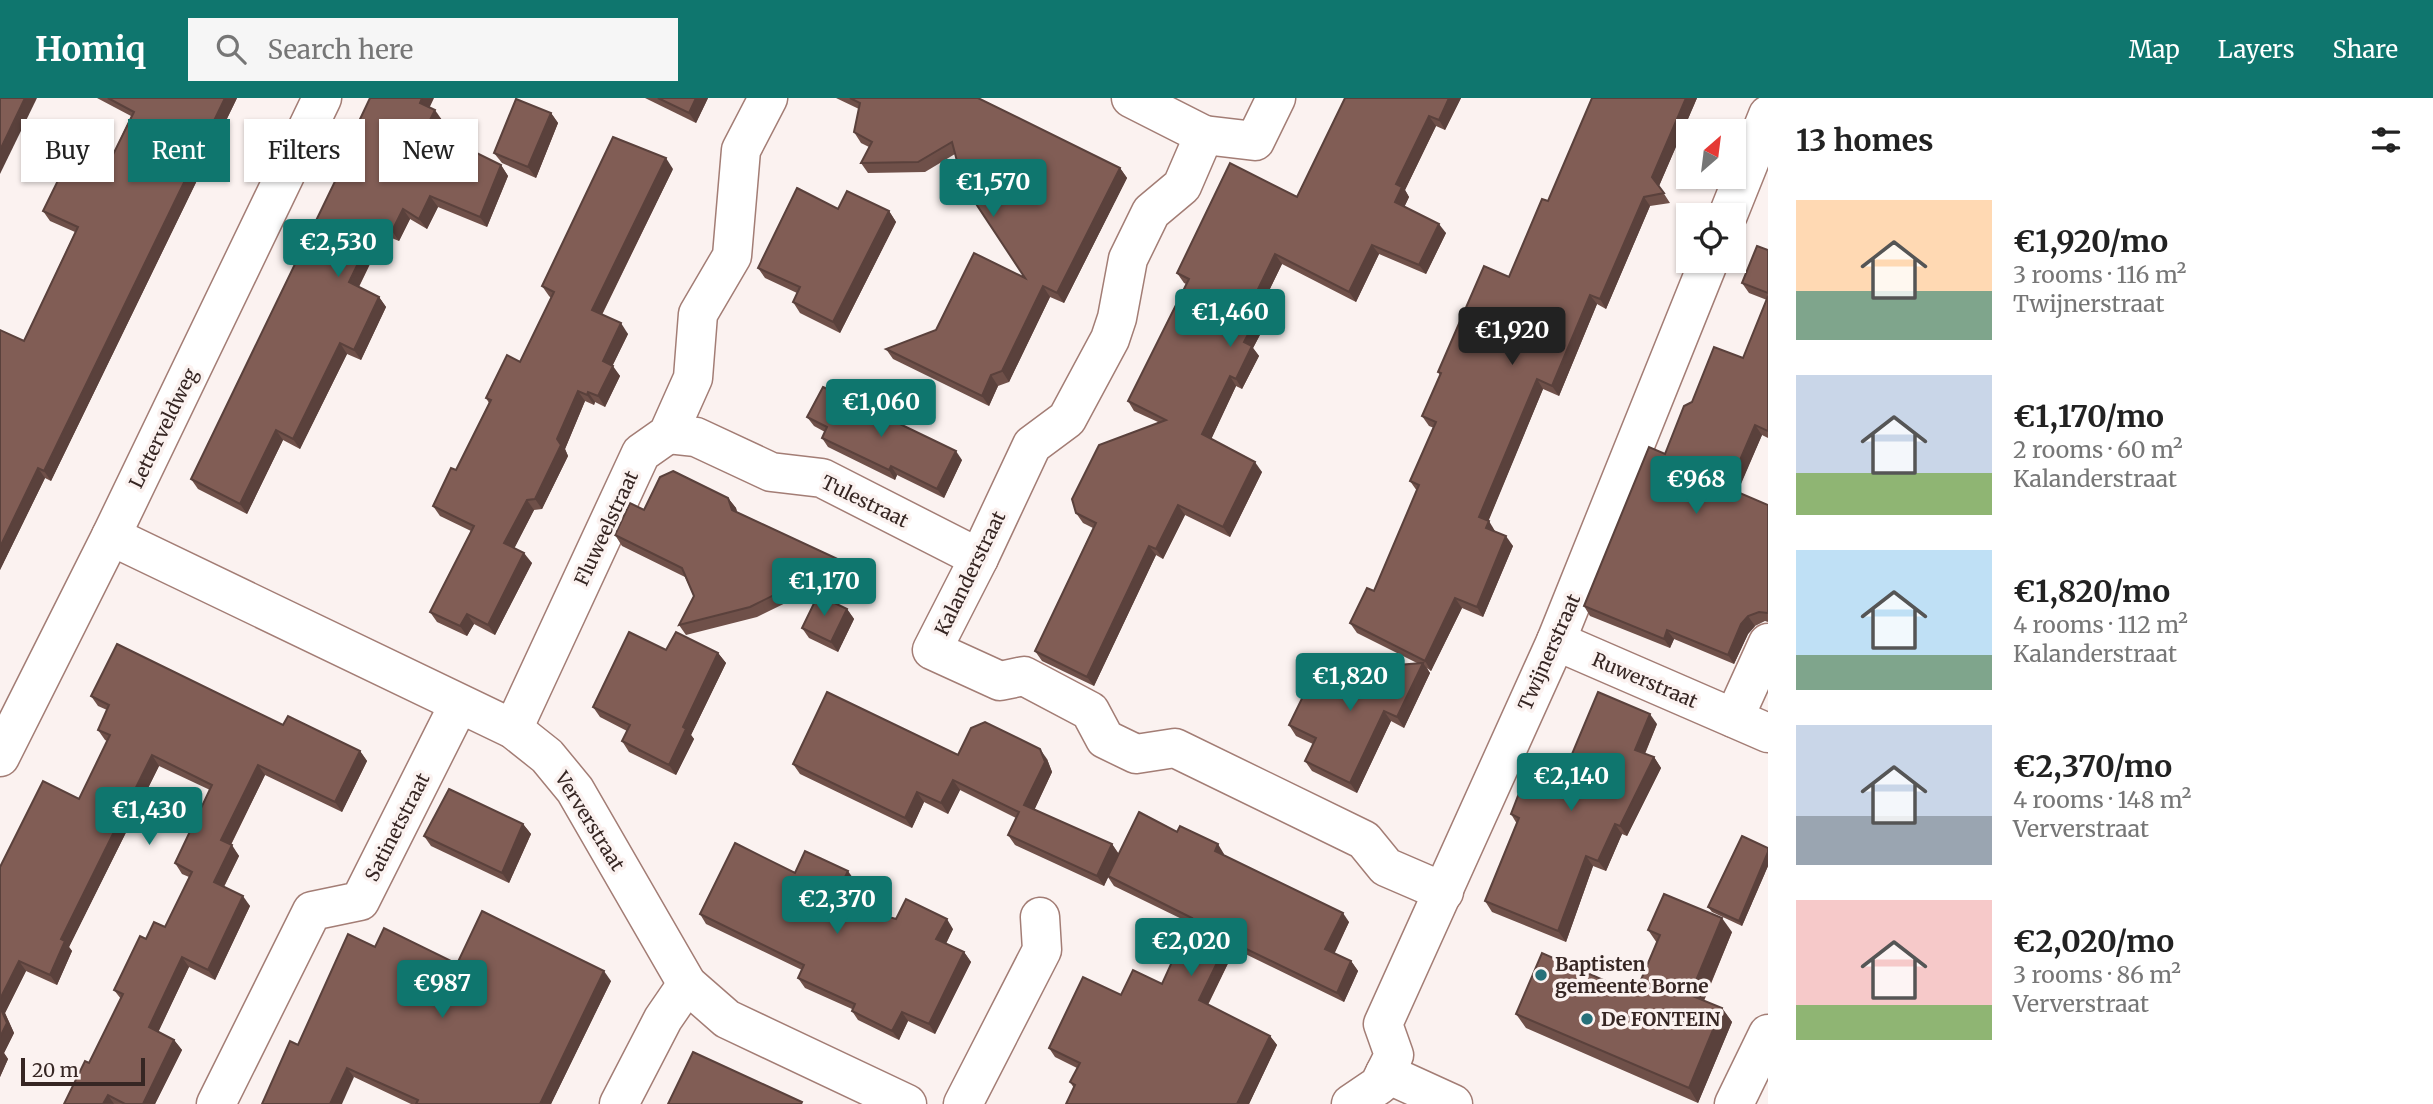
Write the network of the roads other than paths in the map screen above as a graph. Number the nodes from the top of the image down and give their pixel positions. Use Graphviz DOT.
graph roads {
  1 [pos="322,98"];
  2 [pos="768,98"];
  3 [pos="1130,98"];
  4 [pos="1276,98"];
  5 [pos="1768,115"];
  6 [pos="1204,135"];
  7 [pos="1733,203"];
  8 [pos="1704,273"];
  9 [pos="668,434"];
  10 [pos="111,536"];
  11 [pos="979,558"];
  12 [pos="1556,641"];
  13 [pos="1768,643"];
  14 [pos="459,704"];
  15 [pos="1751,726"];
  16 [pos="513,729"];
  17 [pos="0,757"];
  18 [pos="1444,892"];
  19 [pos="1040,917"];
  20 [pos="687,984"];
  21 [pos="1768,1034"];
  22 [pos="1385,1073"];
  23 [pos="216,1104"];
  24 [pos="619,1104"];
  25 [pos="907,1104"];
  26 [pos="963,1104"];
  27 [pos="1351,1104"];
  28 [pos="1453,1104"];
  29 [pos="1734,1104"];
  1 -- 10 [label="street, Letterveldweg"];
  2 -- 9 [label="street, Fluweelstraat"];
  3 -- 6 [label="street"];
  4 -- 6 [label="street"];
  5 -- 7 [label="street"];
  6 -- 11 [label="street, Kalanderstraat"];
  8 -- 12 [label="street, Twijnerstraat"];
  9 -- 11 [label="street, Tulestraat"];
  9 -- 16 [label="street, Fluweelstraat"];
  10 -- 14 [label="street, Ververstraat"];
  10 -- 17 [label="street, Letterveldweg"];
  11 -- 18 [label="street, Kalanderstraat"];
  12 -- 15 [label="street, Ruwerstraat"];
  12 -- 18 [label="street, Twijnerstraat"];
  13 -- 15 [label="street, Ruwerstraat"];
  14 -- 16 [label="street, Ververstraat"];
  14 -- 23 [label="street, Satinetstraat"];
  16 -- 20 [label="street, Ververstraat"];
  18 -- 22 [label="street, Twijnerstraat"];
  19 -- 26 [label="street"];
  20 -- 24 [label="street"];
  20 -- 25 [label="street, Ververstraat"];
  21 -- 29 [label="street"];
  22 -- 27 [label="street"];
  22 -- 28 [label="street"];
}
